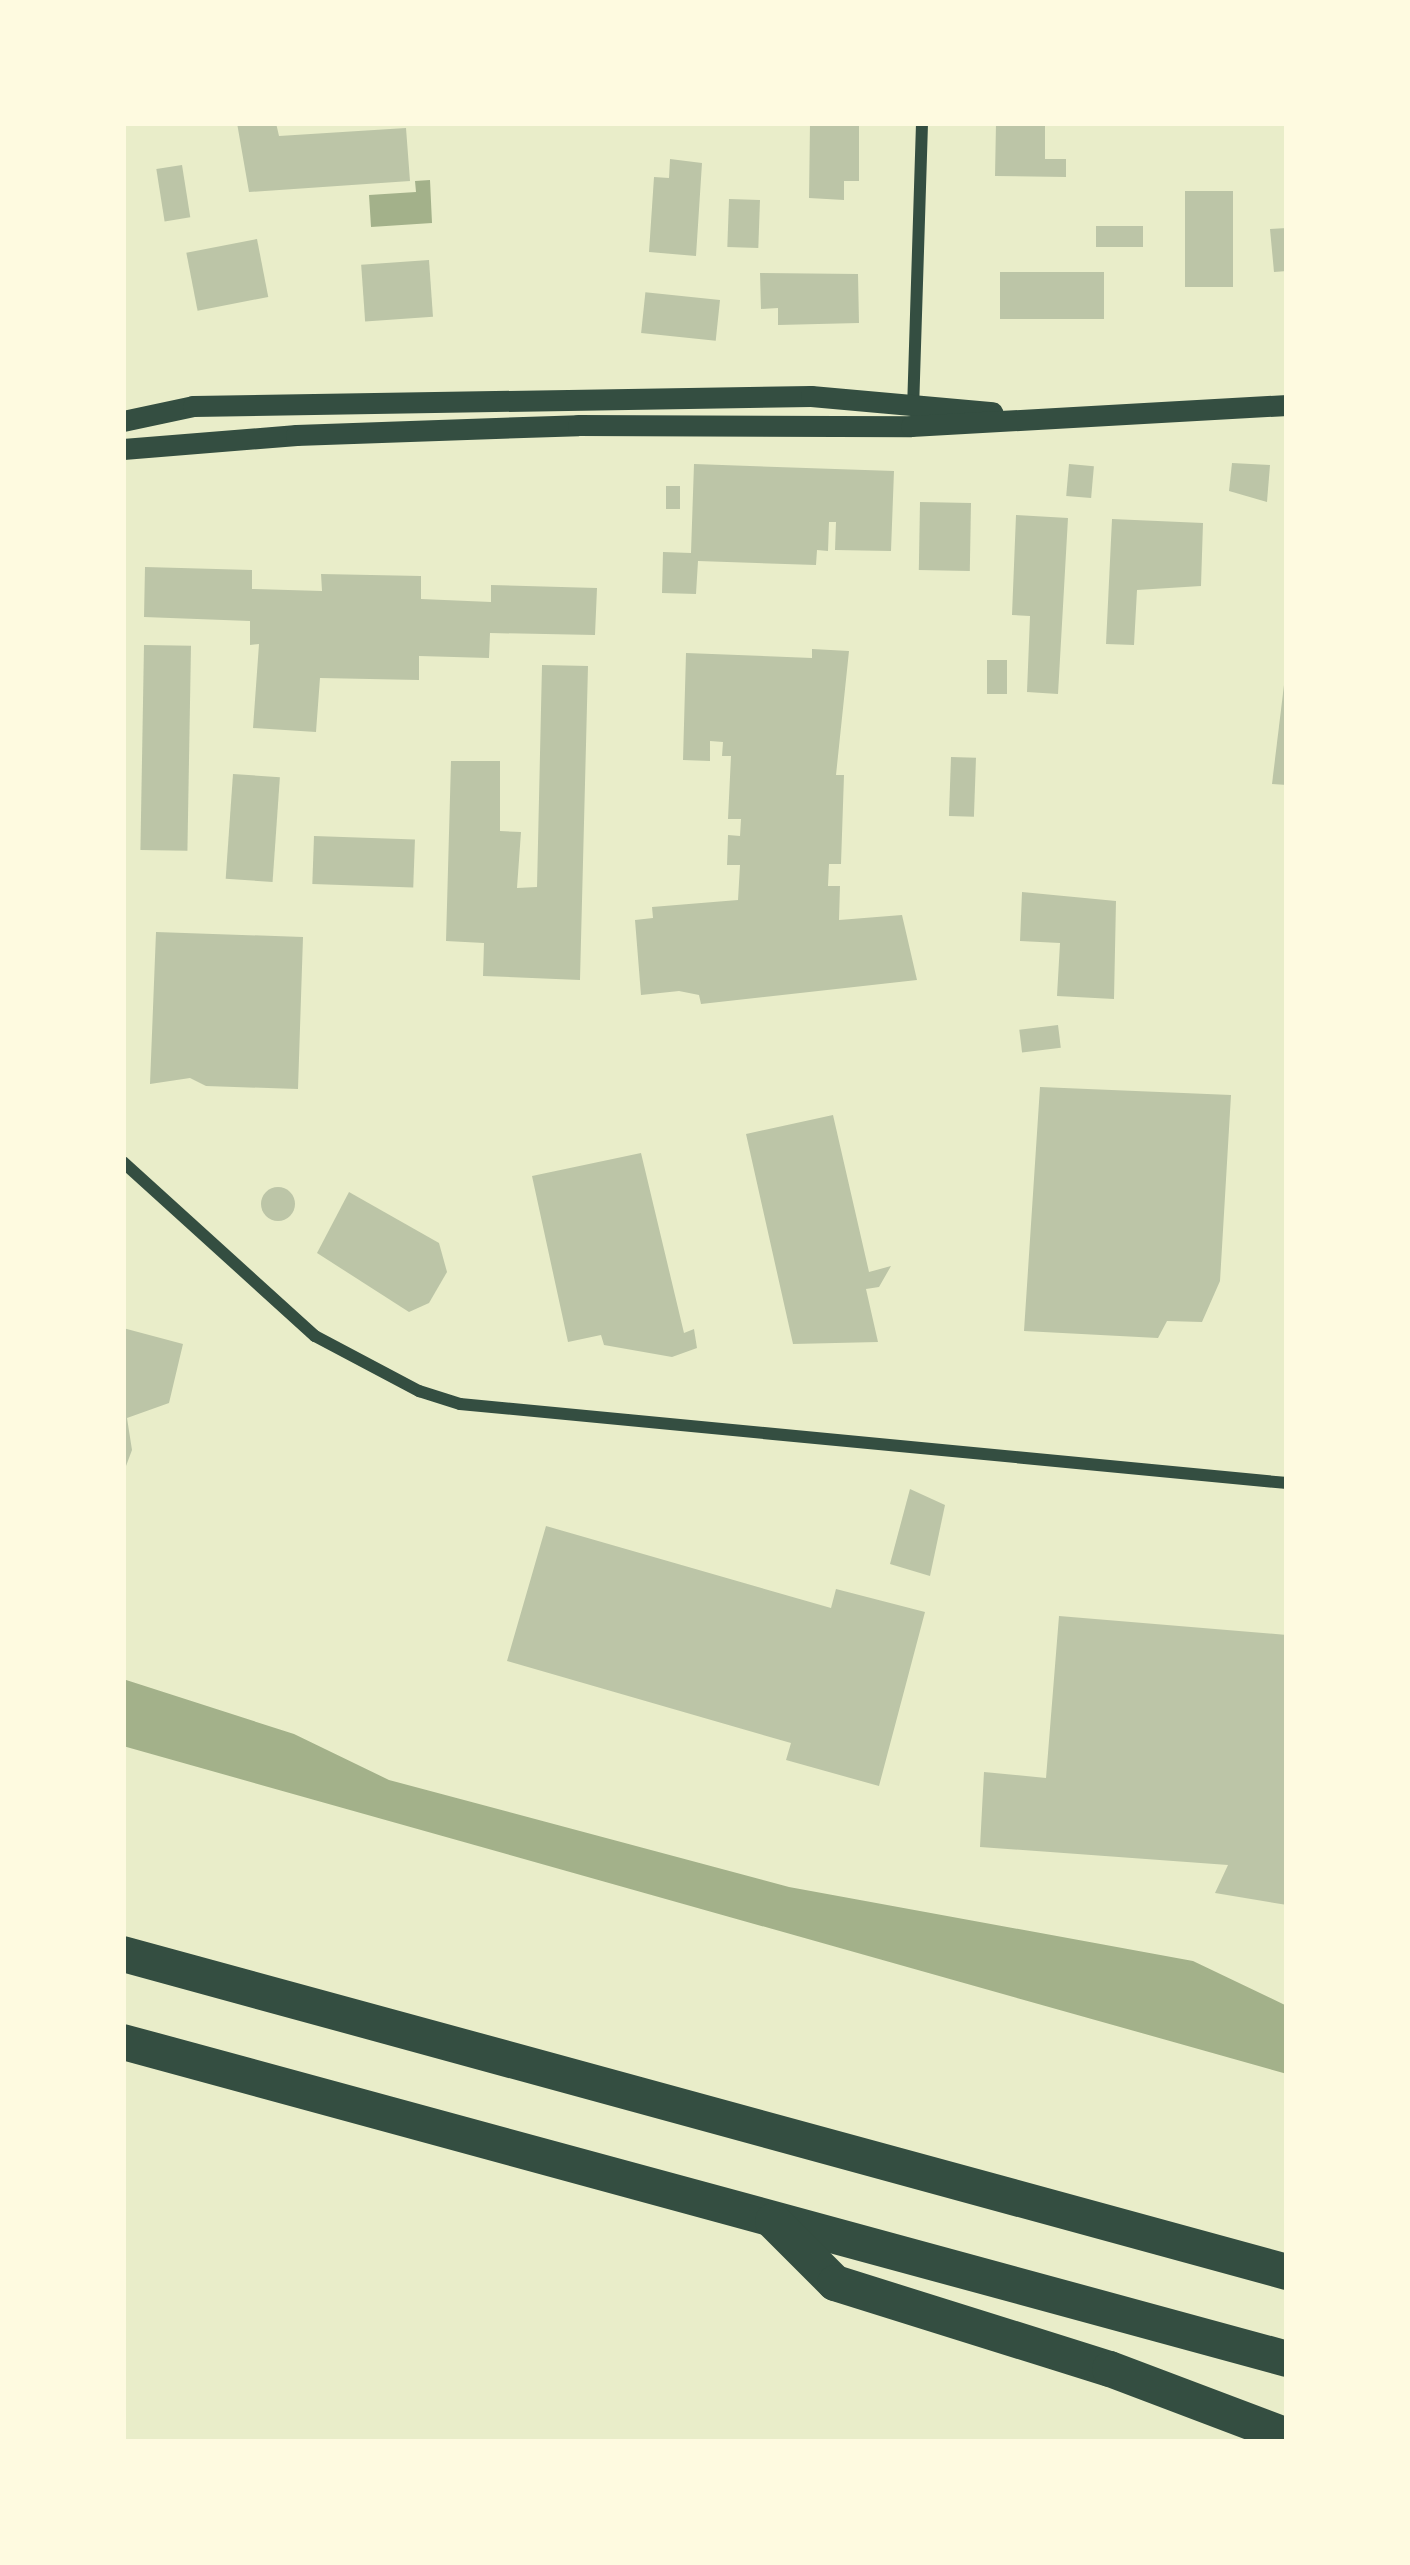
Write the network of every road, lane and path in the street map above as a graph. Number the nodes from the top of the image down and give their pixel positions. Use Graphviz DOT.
graph roads {
  1 [pos="922,123"];
  2 [pos="914,399"];
  3 [pos="1287,405"];
  4 [pos="1034,418"];
  5 [pos="123,421"];
  6 [pos="911,426"];
  7 [pos="123,449"];
  8 [pos="123,1162"];
  9 [pos="1287,1484"];
  10 [pos="123,1954"];
  11 [pos="123,2042"];
  12 [pos="771,2218"];
  13 [pos="1281,2268"];
  14 [pos="1287,2359"];
  15 [pos="1287,2436"];
  1 -- 2 [label="street"];
  2 -- 4 [label="street"];
  2 -- 5 [label="street"];
  2 -- 6 [label="street"];
  3 -- 4 [label="street"];
  4 -- 6 [label="street"];
  6 -- 7 [label="street"];
  8 -- 9 [label="street"];
  10 -- 13 [label="highway"];
  11 -- 12 [label="highway"];
  12 -- 14 [label="highway"];
  12 -- 15 [label="highway"];
}
